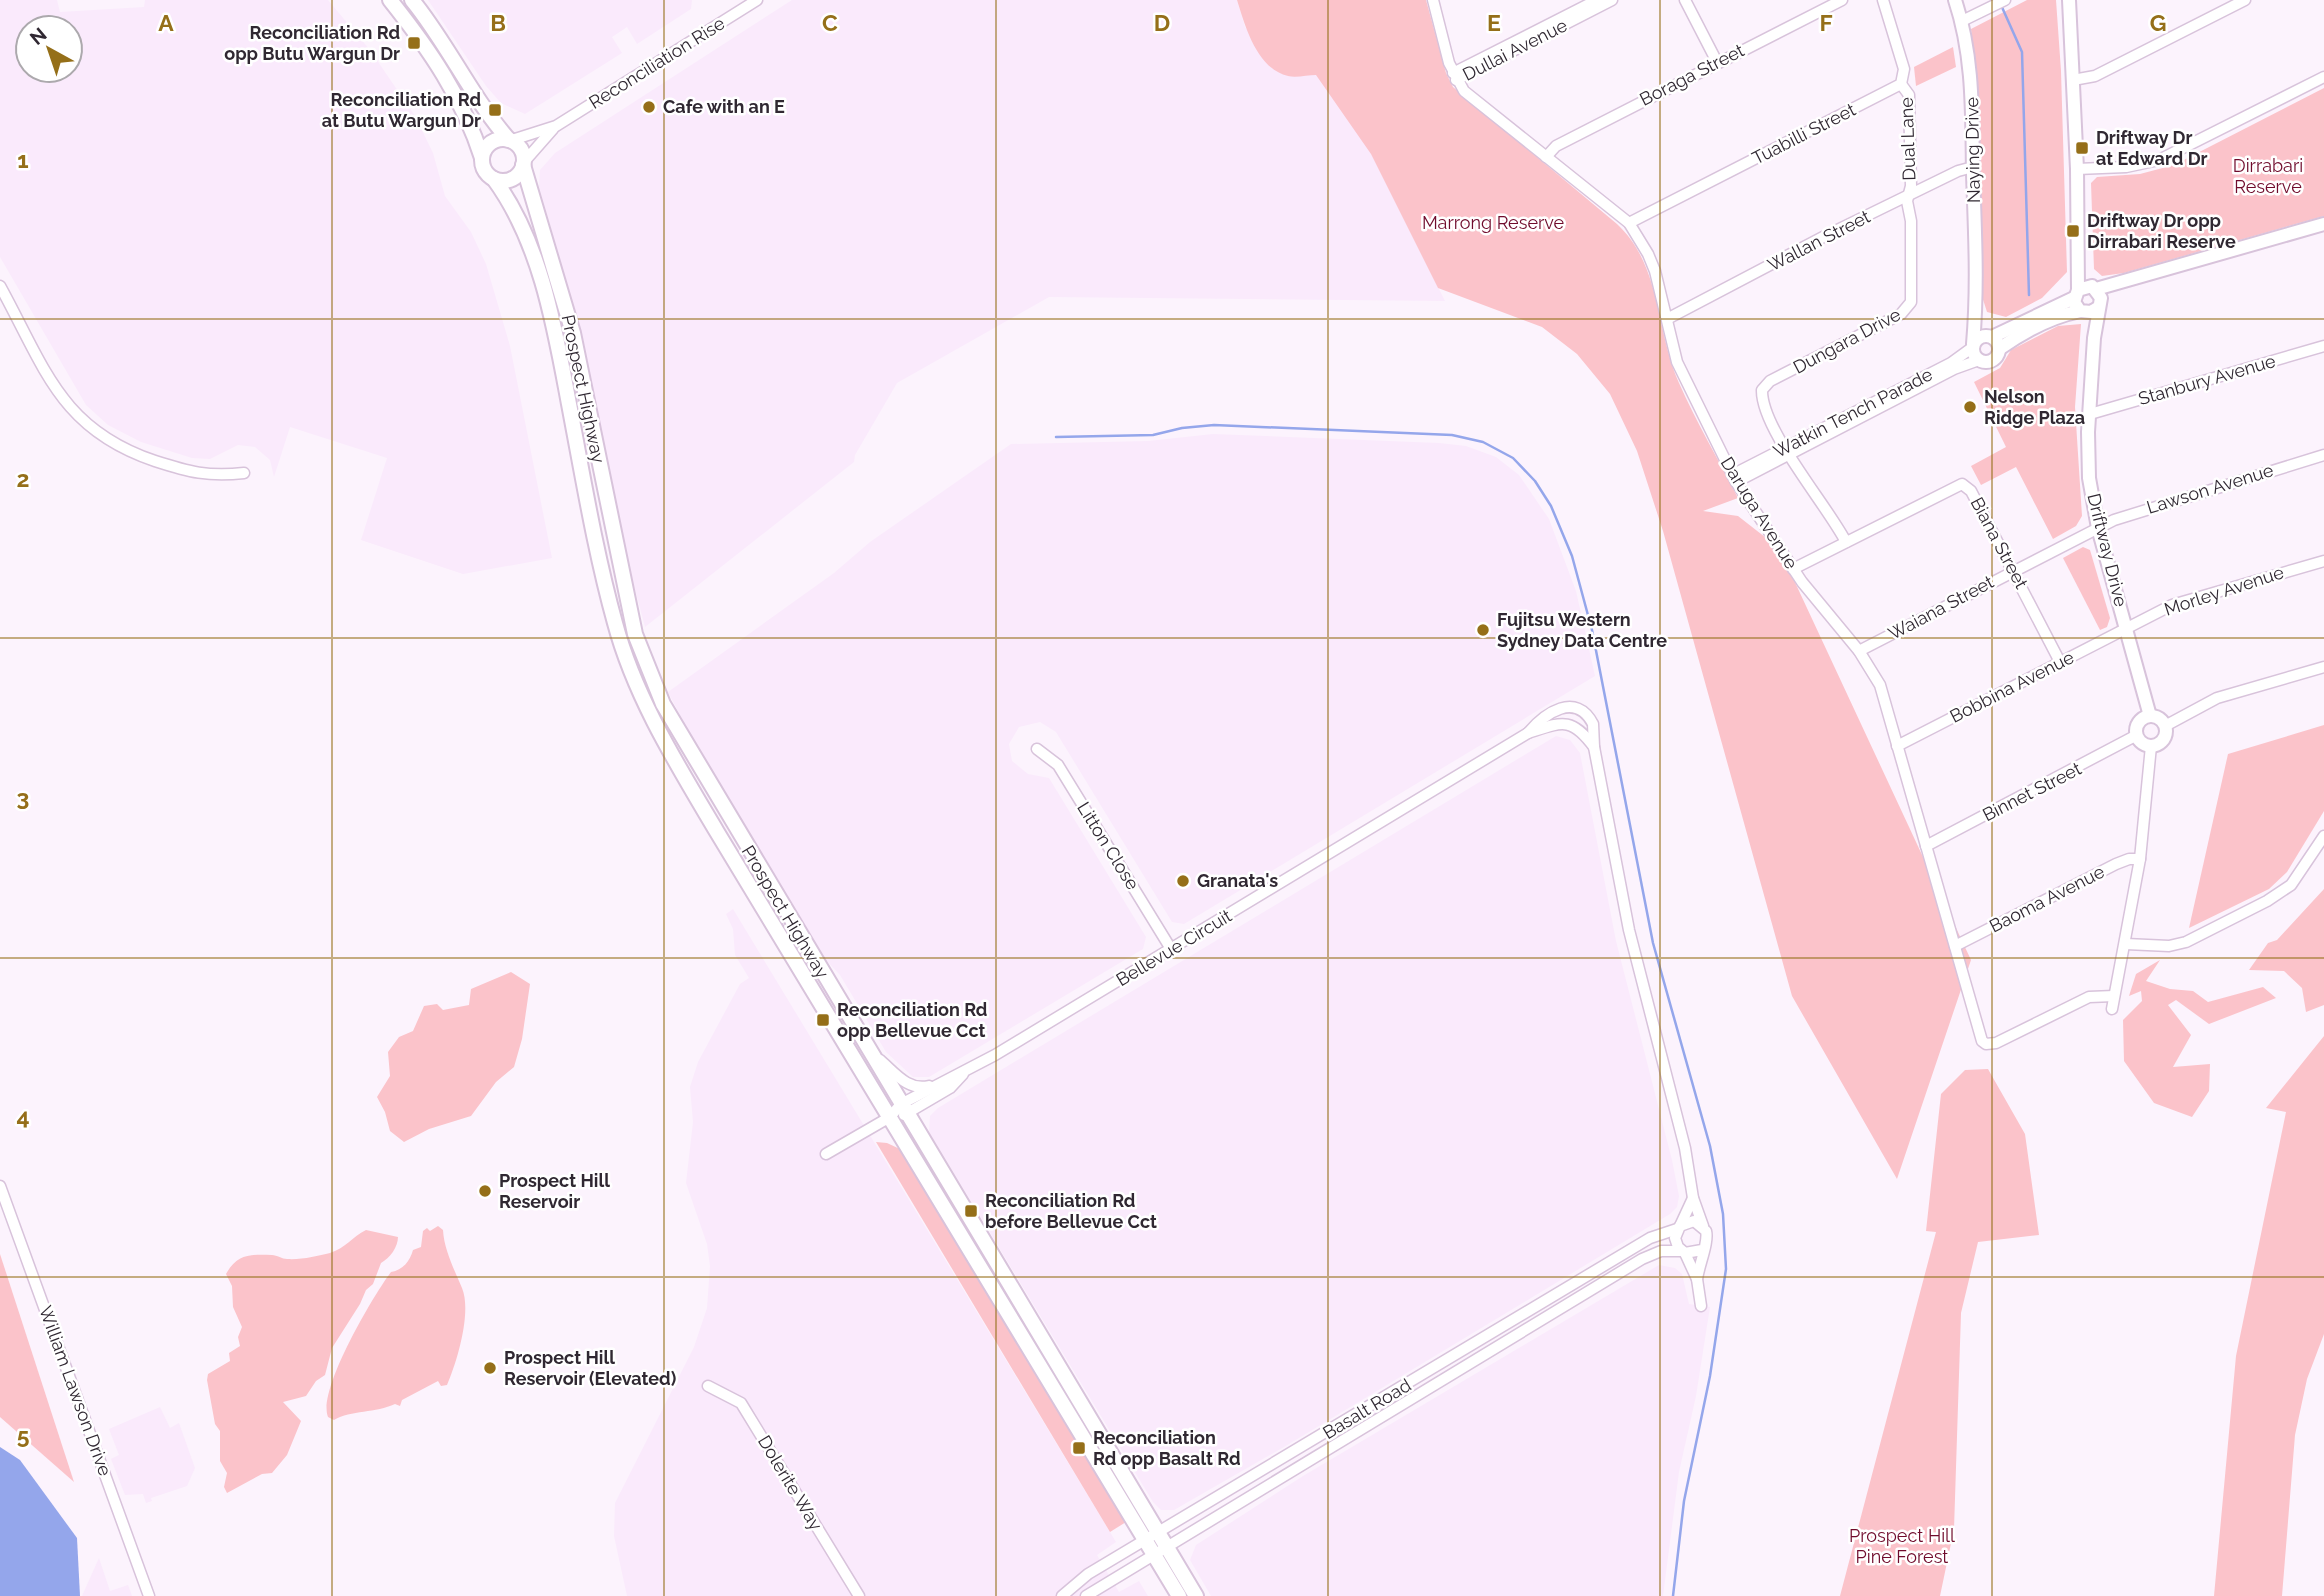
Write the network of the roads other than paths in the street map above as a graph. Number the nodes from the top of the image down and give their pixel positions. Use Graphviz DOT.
graph roads {
  1 [pos="390,0"];
  2 [pos="412,0"];
  3 [pos="757,0"];
  4 [pos="1433,0"];
  5 [pos="1597,0"];
  6 [pos="1612,0"];
  7 [pos="1685,0"];
  8 [pos="1842,0"];
  9 [pos="1883,0"];
  10 [pos="1955,0"];
  11 [pos="2005,0"];
  12 [pos="2069,0"];
  13 [pos="2245,0"];
  14 [pos="1586,6"];
  15 [pos="1962,21"];
  16 [pos="1717,62"];
  17 [pos="1455,77"];
  18 [pos="2324,78"];
  19 [pos="2073,80"];
  20 [pos="1901,84"];
  21 [pos="556,126"];
  22 [pos="511,140"];
  23 [pos="1546,157"];
  24 [pos="482,158"];
  25 [pos="524,164"];
  26 [pos="1973,167"];
  27 [pos="2077,169"];
  28 [pos="494,179"];
  29 [pos="1907,197"];
  30 [pos="1629,223"];
  31 [pos="2324,224"];
  32 [pos="2324,232"];
  33 [pos="2079,242"];
  34 [pos="0,286"];
  35 [pos="2076,294"];
  36 [pos="2097,296"];
  37 [pos="1977,302"];
  38 [pos="2083,312"];
  39 [pos="1667,319"];
  40 [pos="1992,337"];
  41 [pos="2094,338"];
  42 [pos="1973,346"];
  43 [pos="2324,346"];
  44 [pos="1999,349"];
  45 [pos="1979,360"];
  46 [pos="2090,414"];
  47 [pos="1787,451"];
  48 [pos="2324,455"];
  49 [pos="243,473"];
  50 [pos="1734,478"];
  51 [pos="2098,528"];
  52 [pos="1846,542"];
  53 [pos="2324,561"];
  54 [pos="1793,569"];
  55 [pos="2012,571"];
  56 [pos="2127,628"];
  57 [pos="1859,651"];
  58 [pos="2060,662"];
  59 [pos="2324,667"];
  60 [pos="2150,716"];
  61 [pos="2165,726"];
  62 [pos="1528,733"];
  63 [pos="2137,735"];
  64 [pos="1898,746"];
  65 [pos="2151,746"];
  66 [pos="1594,747"];
  67 [pos="1037,749"];
  68 [pos="2324,836"];
  69 [pos="1926,846"];
  70 [pos="2140,859"];
  71 [pos="2126,944"];
  72 [pos="1955,946"];
  73 [pos="1171,949"];
  74 [pos="2114,996"];
  75 [pos="2112,1009"];
  76 [pos="867,1048"];
  77 [pos="963,1074"];
  78 [pos="935,1085"];
  79 [pos="904,1109"];
  80 [pos="890,1117"];
  81 [pos="826,1154"];
  82 [pos="0,1186"];
  83 [pos="1693,1198"];
  84 [pos="1703,1226"];
  85 [pos="1679,1227"];
  86 [pos="1702,1250"];
  87 [pos="1684,1252"];
  88 [pos="1697,1279"];
  89 [pos="1701,1306"];
  90 [pos="708,1385"];
  91 [pos="1345,1423"];
  92 [pos="1351,1435"];
  93 [pos="1158,1532"];
  94 [pos="1145,1540"];
  95 [pos="1168,1548"];
  96 [pos="1155,1556"];
  97 [pos="149,1596"];
  98 [pos="859,1596"];
  99 [pos="1062,1596"];
  100 [pos="1086,1596"];
  101 [pos="1179,1596"];
  102 [pos="1196,1596"];
  1 -- 24 [label="main road"];
  2 -- 22 [label="main road"];
  3 -- 21 [label="street, Reconciliation Rise"];
  4 -- 17 [label="street, Daruga Avenue"];
  5 -- 14 [label="street, Dullai Avenue"];
  6 -- 14 [label="street, Dullai Avenue"];
  7 -- 16 [label="street"];
  8 -- 16 [label="street, Boraga Street"];
  9 -- 20 [label="street"];
  10 -- 15 [label="street, Naying Drive"];
  11 -- 15 [label="street"];
  12 -- 19 [label="street, Driftway Drive"];
  13 -- 19 [label="street"];
  14 -- 17 [label="street, Dullai Avenue"];
  15 -- 26 [label="street, Naying Drive"];
  16 -- 23 [label="street, Boraga Street"];
  17 -- 23 [label="street, Daruga Avenue"];
  18 -- 27 [label="street"];
  19 -- 27 [label="street, Driftway Drive"];
  20 -- 29 [label="street, Dual Lane"];
  20 -- 30 [label="street, Tuabilli Street"];
  21 -- 22 [label="street, Reconciliation Rise"];
  21 -- 25 [label="street, Reconciliation Rise"];
  22 -- 24 [label="main road"];
  22 -- 25 [label="main road"];
  23 -- 30 [label="street, Daruga Avenue"];
  24 -- 28 [label="main road"];
  25 -- 28 [label="main road"];
  25 -- 76 [label="main road, Prospect Highway"];
  26 -- 29 [label="street, Wallan Street"];
  26 -- 37 [label="street, Naying Drive"];
  27 -- 33 [label="street, Driftway Drive"];
  28 -- 80 [label="main road, Prospect Highway"];
  29 -- 39 [label="street, Wallan Street"];
  29 -- 47 [label="street, Dungara Drive"];
  30 -- 39 [label="street, Daruga Avenue"];
  31 -- 36 [label="street"];
  32 -- 36 [label="street"];
  33 -- 35 [label="street, Driftway Drive"];
  33 -- 36 [label="street, Driftway Drive"];
  34 -- 49 [label="street"];
  35 -- 36 [label="street"];
  35 -- 38 [label="street, Driftway Drive"];
  35 -- 40 [label="street"];
  36 -- 38 [label="street"];
  36 -- 41 [label="street, Driftway Drive"];
  37 -- 40 [label="street, Naying Drive"];
  37 -- 42 [label="street, Naying Drive"];
  38 -- 41 [label="street, Driftway Drive"];
  38 -- 44 [label="street"];
  39 -- 50 [label="street, Daruga Avenue"];
  40 -- 42 [label="street"];
  40 -- 44 [label="street"];
  41 -- 46 [label="street, Driftway Drive"];
  42 -- 45 [label="street"];
  42 -- 47 [label="street, Watkin Tench Parade"];
  43 -- 46 [label="street, Stanbury Avenue"];
  44 -- 45 [label="street"];
  45 -- 47 [label="street, Watkin Tench Parade"];
  46 -- 51 [label="street, Driftway Drive"];
  47 -- 50 [label="street, Watkin Tench Parade"];
  47 -- 52 [label="street"];
  48 -- 51 [label="street, Lawson Avenue"];
  50 -- 54 [label="street, Daruga Avenue"];
  51 -- 55 [label="street, Waiana Street"];
  51 -- 56 [label="street, Driftway Drive"];
  52 -- 54 [label="street, Biana Street"];
  52 -- 55 [label="street, Biana Street"];
  53 -- 56 [label="street, Morley Avenue"];
  54 -- 57 [label="street, Daruga Avenue"];
  55 -- 57 [label="street, Waiana Street"];
  55 -- 58 [label="street, Biana Street"];
  56 -- 58 [label="street, Bobbina Avenue"];
  56 -- 60 [label="street, Driftway Drive"];
  57 -- 64 [label="street, Daruga Avenue"];
  58 -- 64 [label="street, Bobbina Avenue"];
  59 -- 61 [label="street"];
  60 -- 61 [label="street"];
  60 -- 63 [label="street"];
  61 -- 65 [label="street"];
  62 -- 66 [label="street, Bellevue Circuit"];
  62 -- 66 [label="street, Bellevue Circuit"];
  62 -- 73 [label="street, Bellevue Circuit"];
  63 -- 65 [label="street"];
  63 -- 69 [label="street, Binnet Street"];
  64 -- 69 [label="street, Daruga Avenue"];
  65 -- 70 [label="street"];
  66 -- 83 [label="street, Bellevue Circuit"];
  67 -- 73 [label="street, Litton Close"];
  68 -- 71 [label="street"];
  69 -- 72 [label="street, Daruga Avenue"];
  70 -- 71 [label="street"];
  70 -- 72 [label="street, Baoma Avenue"];
  71 -- 74 [label="street"];
  72 -- 74 [label="street, Daruga Avenue"];
  73 -- 77 [label="street, Bellevue Circuit"];
  74 -- 75 [label="street"];
  76 -- 78 [label="street"];
  76 -- 79 [label="main road, Prospect Highway"];
  77 -- 78 [label="street, Bellevue Circuit"];
  77 -- 79 [label="street, Bellevue Circuit"];
  78 -- 79 [label="street, Bellevue Circuit"];
  79 -- 80 [label="street, Bellevue Circuit"];
  79 -- 93 [label="main road, Prospect Highway"];
  80 -- 81 [label="street, Bellevue Circuit"];
  80 -- 94 [label="main road, Prospect Highway"];
  82 -- 97 [label="street, William Lawson Drive"];
  83 -- 84 [label="street, Bellevue Circuit"];
  83 -- 85 [label="street"];
  84 -- 85 [label="street"];
  84 -- 86 [label="street"];
  85 -- 87 [label="street"];
  85 -- 91 [label="street, Basalt Road"];
  86 -- 87 [label="street"];
  86 -- 88 [label="street"];
  87 -- 88 [label="street"];
  87 -- 92 [label="street, Basalt Road"];
  88 -- 89 [label="street"];
  90 -- 98 [label="street, Dolerite Way"];
  91 -- 92 [label="street"];
  91 -- 93 [label="street, Basalt Road"];
  92 -- 95 [label="street, Basalt Road"];
  93 -- 94 [label="street, Basalt Road"];
  93 -- 95 [label="main road, Prospect Highway"];
  94 -- 96 [label="main road, Prospect Highway"];
  94 -- 99 [label="street, Basalt Road"];
  95 -- 96 [label="street, Basalt Road"];
  95 -- 102 [label="main road, Prospect Highway"];
  96 -- 100 [label="street, Basalt Road"];
  96 -- 101 [label="main road, Prospect Highway"];
}
